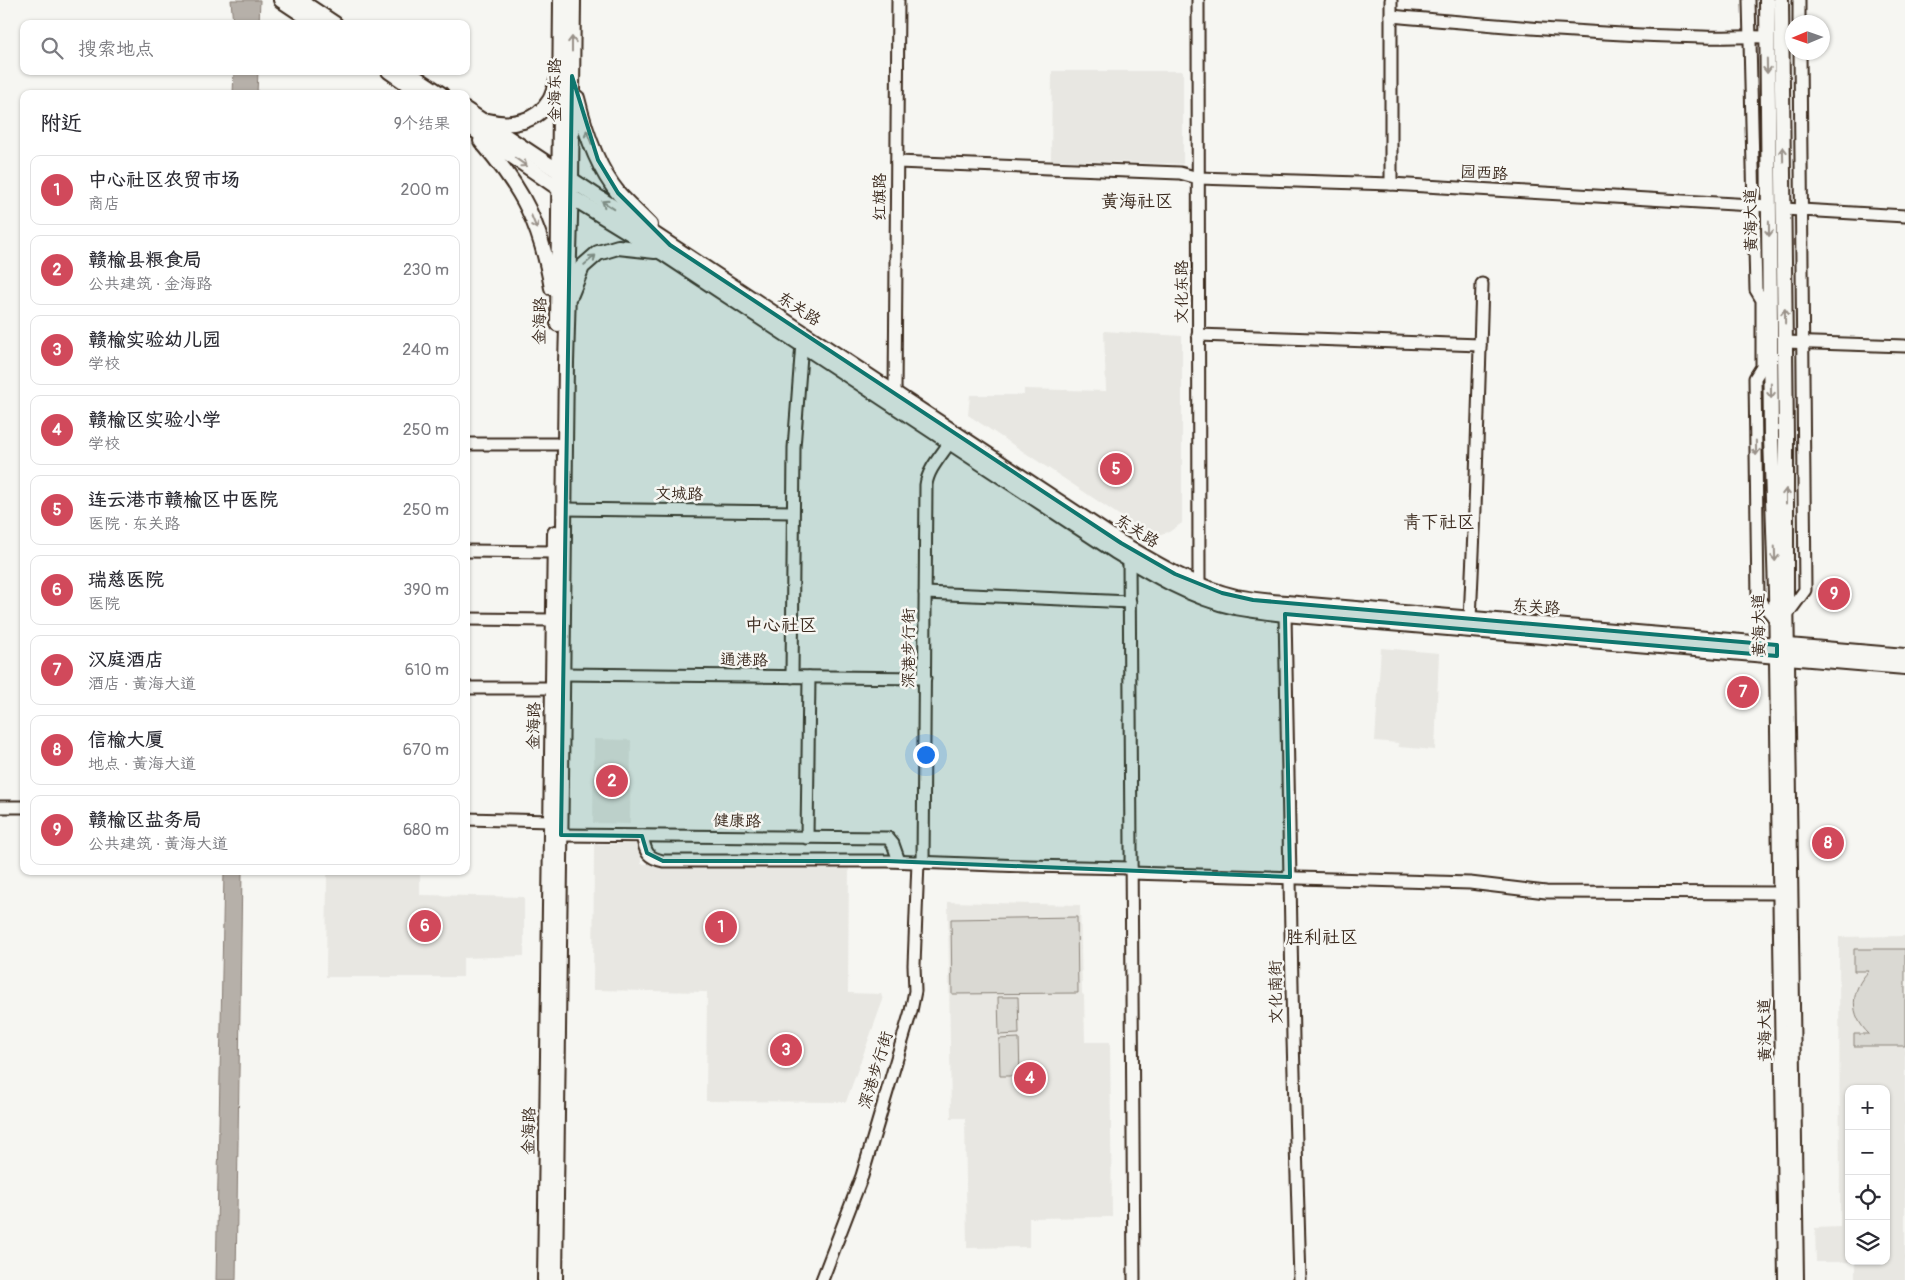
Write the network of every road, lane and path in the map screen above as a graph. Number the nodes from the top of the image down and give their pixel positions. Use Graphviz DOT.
graph roads {
  1 [pos="281,0"];
  2 [pos="299,0"];
  3 [pos="561,0"];
  4 [pos="573,0"];
  5 [pos="898,0"];
  6 [pos="1198,0"];
  7 [pos="1391,0"];
  8 [pos="1748,0"];
  9 [pos="1766,0"];
  10 [pos="1782,0"];
  11 [pos="1799,0"];
  12 [pos="1800,15"];
  13 [pos="1391,16"];
  14 [pos="311,20"];
  15 [pos="329,20"];
  16 [pos="1749,36"];
  17 [pos="1767,37"];
  18 [pos="1800,60"];
  19 [pos="566,74"];
  20 [pos="395,75"];
  21 [pos="412,75"];
  22 [pos="416,90"];
  23 [pos="435,90"];
  24 [pos="470,113"];
  25 [pos="481,120"];
  26 [pos="470,127"];
  27 [pos="470,128"];
  28 [pos="897,162"];
  29 [pos="565,177"];
  30 [pos="1198,178"];
  31 [pos="1391,184"];
  32 [pos="565,193"];
  33 [pos="1754,205"];
  34 [pos="1769,206"];
  35 [pos="1784,209"];
  36 [pos="1801,210"];
  37 [pos="1905,216"];
  38 [pos="666,249"];
  39 [pos="1482,284"];
  40 [pos="568,302"];
  41 [pos="558,323"];
  42 [pos="1198,335"];
  43 [pos="1785,342"];
  44 [pos="1803,343"];
  45 [pos="802,344"];
  46 [pos="1480,345"];
  47 [pos="1905,346"];
  48 [pos="895,394"];
  49 [pos="950,442"];
  50 [pos="470,444"];
  51 [pos="556,444"];
  52 [pos="564,509"];
  53 [pos="792,512"];
  54 [pos="470,551"];
  55 [pos="554,552"];
  56 [pos="1129,560"];
  57 [pos="1199,585"];
  58 [pos="925,593"];
  59 [pos="1130,602"];
  60 [pos="1285,614"];
  61 [pos="1781,618"];
  62 [pos="470,619"];
  63 [pos="553,620"];
  64 [pos="1470,620"];
  65 [pos="1782,651"];
  66 [pos="1905,656"];
  67 [pos="1905,666"];
  68 [pos="563,674"];
  69 [pos="792,676"];
  70 [pos="809,677"];
  71 [pos="925,678"];
  72 [pos="470,688"];
  73 [pos="552,688"];
  74 [pos="0,807"];
  75 [pos="20,808"];
  76 [pos="470,819"];
  77 [pos="551,821"];
  78 [pos="561,835"];
  79 [pos="642,836"];
  80 [pos="807,838"];
  81 [pos="899,861"];
  82 [pos="921,862"];
  83 [pos="1131,871"];
  84 [pos="1290,877"];
  85 [pos="1781,894"];
  86 [pos="544,1280"];
  87 [pos="555,1280"];
  88 [pos="822,1280"];
  89 [pos="1134,1280"];
  90 [pos="1300,1280"];
  91 [pos="1786,1280"];
  92 [pos="1796,1280"];
  1 -- 14 [label="main road"];
  2 -- 15 [label="main road"];
  3 -- 19 [label="main road, 金海东路"];
  19 -- 4 [label="main road, 金海东路, one-way"];
  5 -- 28 [label="street, 红旗路"];
  6 -- 30 [label="street, 文化东路"];
  7 -- 13 [label="street"];
  8 -- 16 [label="street"];
  9 -- 17 [label="main road, 黄海大道"];
  35 -- 10 [label="main road, 黄海大道, one-way"];
  11 -- 12 [label="street"];
  13 -- 16 [label="street"];
  13 -- 31 [label="street"];
  16 -- 17 [label="street"];
  16 -- 33 [label="street"];
  17 -- 34 [label="main road, 黄海大道, one-way"];
  18 -- 36 [label="street"];
  19 -- 25 [label="main road"];
  19 -- 29 [label="main road, 金海东路"];
  38 -- 19 [label="main road, one-way"];
  20 -- 22 [label="main road"];
  21 -- 23 [label="main road"];
  24 -- 25 [label="main road, 东关路"];
  25 -- 29 [label="main road, 东关路"];
  26 -- 32 [label="main road, 东关路, one-way"];
  27 -- 41 [label="main road, one-way"];
  28 -- 30 [label="street, 园西路"];
  28 -- 48 [label="street, 红旗路"];
  29 -- 32 [label="main road, 金海路"];
  38 -- 29 [label="main road, 东关路, one-way"];
  30 -- 31 [label="street, 园西路"];
  30 -- 42 [label="street, 文化东路"];
  31 -- 33 [label="street, 园西路"];
  32 -- 38 [label="main road, 东关路"];
  32 -- 40 [label="main road, 金海路"];
  32 -- 41 [label="main road, 金海路"];
  33 -- 34 [label="street, 园西路"];
  33 -- 61 [label="street, one-way"];
  34 -- 61 [label="main road, 黄海大道, one-way"];
  35 -- 36 [label="street"];
  43 -- 35 [label="main road, 黄海大道, one-way"];
  36 -- 37 [label="street"];
  36 -- 44 [label="street"];
  40 -- 38 [label="main road, one-way"];
  38 -- 45 [label="main road, 东关路"];
  38 -- 48 [label="main road, 东关路"];
  39 -- 46 [label="street"];
  40 -- 52 [label="main road, 金海路"];
  41 -- 51 [label="main road, 金海路"];
  42 -- 46 [label="street"];
  42 -- 57 [label="street, 文化东路"];
  43 -- 44 [label="street"];
  61 -- 43 [label="main road, 黄海大道, one-way"];
  44 -- 47 [label="street"];
  44 -- 61 [label="street"];
  45 -- 49 [label="main road, 东关路"];
  45 -- 53 [label="street"];
  46 -- 64 [label="street"];
  48 -- 57 [label="main road, 东关路"];
  49 -- 56 [label="main road, 东关路"];
  49 -- 58 [label="street, 深港步行街"];
  50 -- 51 [label="street"];
  51 -- 55 [label="main road, 金海路"];
  52 -- 53 [label="street, 文城路"];
  52 -- 68 [label="main road, 金海路"];
  53 -- 69 [label="street"];
  54 -- 55 [label="street"];
  55 -- 63 [label="main road, 金海路"];
  56 -- 59 [label="street"];
  56 -- 60 [label="main road, 东关路"];
  57 -- 64 [label="main road, 东关路"];
  58 -- 59 [label="street"];
  58 -- 71 [label="street, 深港步行街"];
  59 -- 83 [label="street"];
  60 -- 65 [label="main road, 东关路"];
  60 -- 84 [label="street, 文化南街"];
  61 -- 65 [label="main road, 黄海大道"];
  62 -- 63 [label="street"];
  63 -- 73 [label="main road, 金海路"];
  64 -- 65 [label="main road, 东关路"];
  65 -- 66 [label="main road, 东关路"];
  65 -- 67 [label="main road, 东关路"];
  65 -- 85 [label="main road, 黄海大道"];
  65 -- 92 [label="main road, 黄海大道"];
  68 -- 69 [label="street, 通港路"];
  68 -- 78 [label="main road, 金海路"];
  69 -- 70 [label="street, 通港路"];
  70 -- 71 [label="street, 通港路"];
  70 -- 80 [label="street"];
  71 -- 82 [label="street, 深港步行街"];
  72 -- 73 [label="street"];
  73 -- 77 [label="main road, 金海路"];
  74 -- 75 [label="street"];
  76 -- 77 [label="street"];
  77 -- 86 [label="main road, 金海路"];
  78 -- 79 [label="street, 健康路"];
  78 -- 87 [label="main road, 金海路"];
  79 -- 80 [label="street, 健康路"];
  79 -- 81 [label="street"];
  80 -- 81 [label="street, 健康路"];
  81 -- 82 [label="street"];
  82 -- 83 [label="street"];
  82 -- 88 [label="street, 深港步行街"];
  83 -- 84 [label="street"];
  83 -- 89 [label="street"];
  84 -- 85 [label="street"];
  84 -- 90 [label="street, 文化南街"];
  85 -- 91 [label="main road, 黄海大道"];
}
